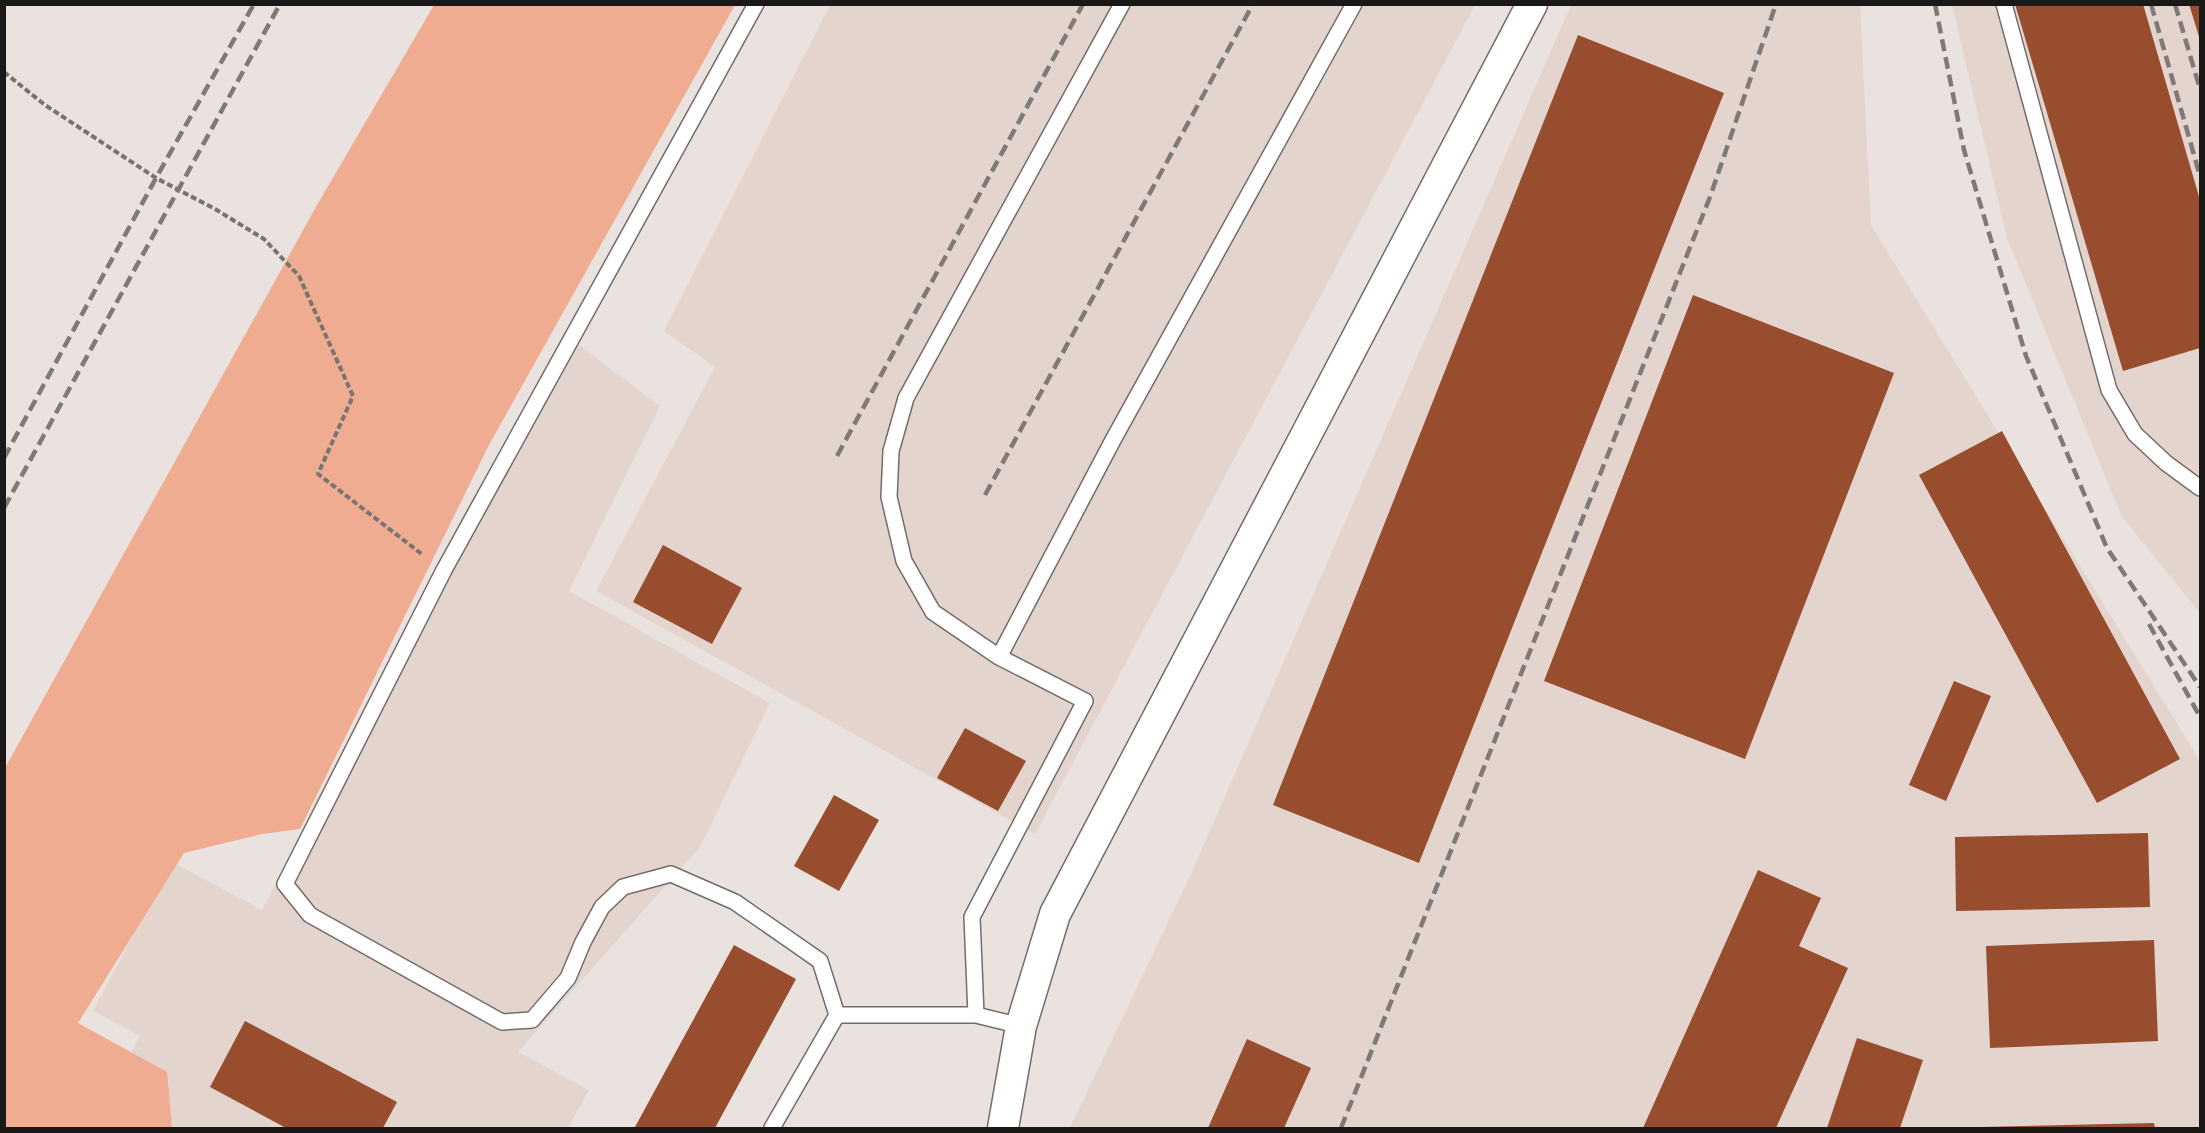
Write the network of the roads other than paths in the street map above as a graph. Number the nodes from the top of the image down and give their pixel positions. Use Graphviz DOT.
graph roads {
  1 [pos="756,4"];
  2 [pos="1122,4"];
  3 [pos="1354,4"];
  4 [pos="1532,4"];
  5 [pos="2004,4"];
  6 [pos="2200,488"];
  7 [pos="999,657"];
  8 [pos="837,1015"];
  9 [pos="975,1016"];
  10 [pos="1021,1026"];
  11 [pos="772,1128"];
  12 [pos="1003,1128"];
  1 -- 8 [label="lane"];
  2 -- 7 [label="lane"];
  3 -- 7 [label="lane"];
  4 -- 10 [label="street"];
  5 -- 6 [label="lane"];
  7 -- 9 [label="lane"];
  8 -- 9 [label="lane"];
  8 -- 11 [label="lane"];
  9 -- 10 [label="lane"];
  10 -- 12 [label="street"];
}
